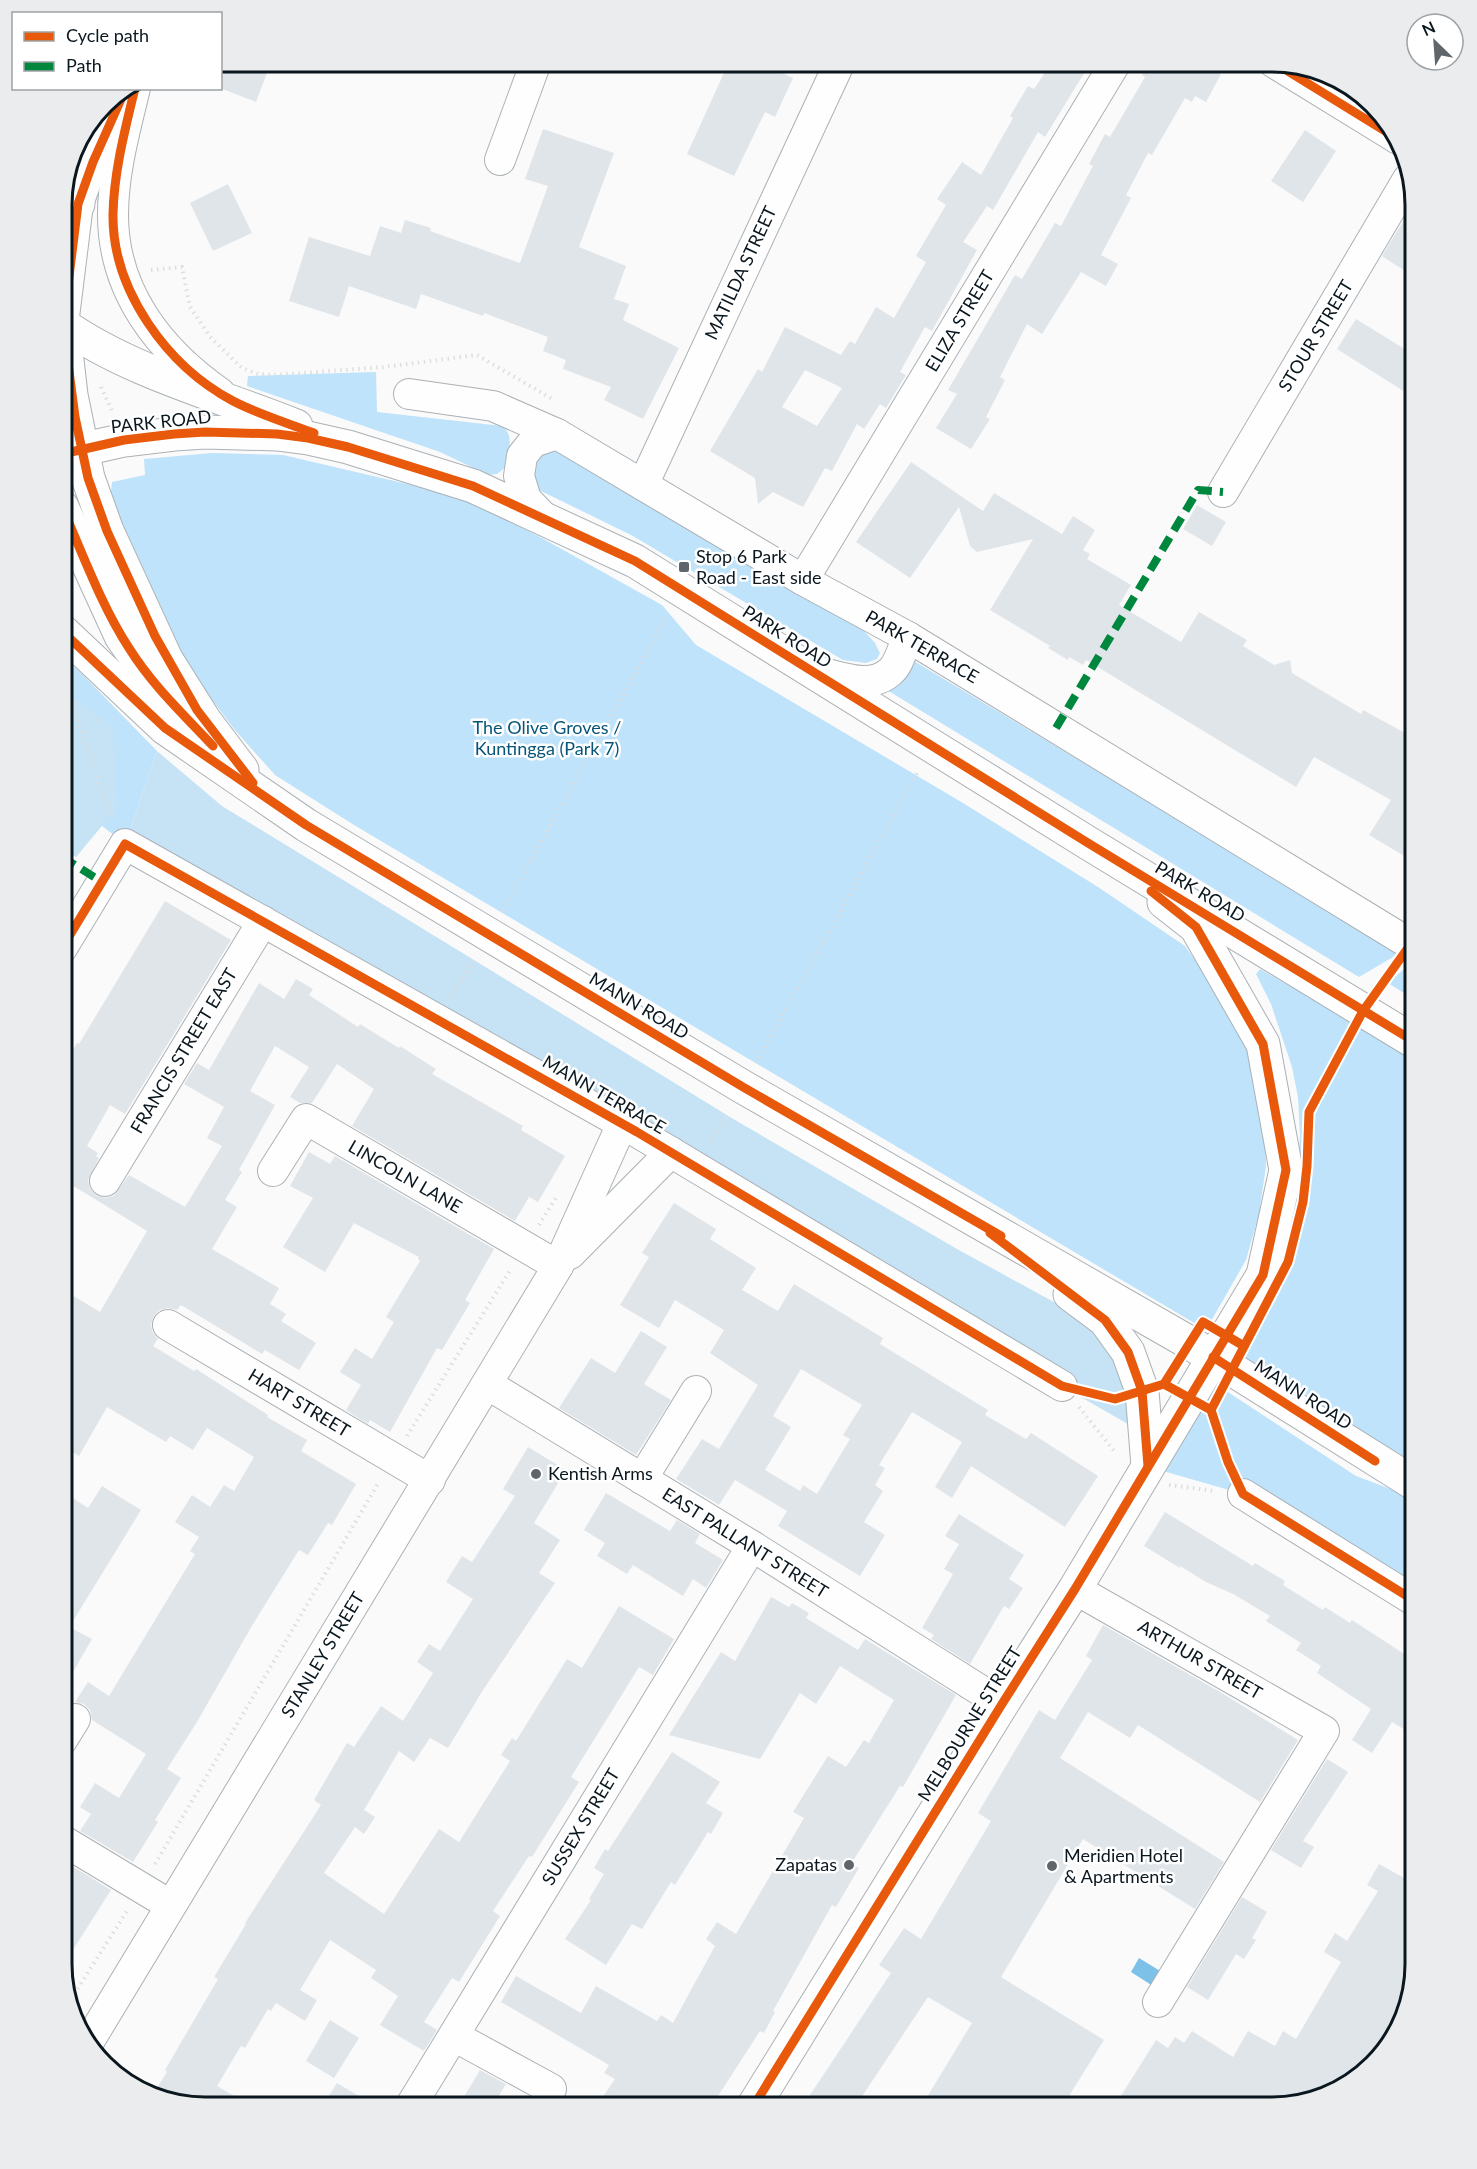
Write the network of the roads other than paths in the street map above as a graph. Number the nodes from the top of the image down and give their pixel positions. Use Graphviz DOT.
graph roads {
  1 [pos="532,72"];
  2 [pos="835,72"];
  3 [pos="1110,72"];
  4 [pos="1293,74"];
  5 [pos="134,93"];
  6 [pos="119,103"];
  7 [pos="1379,128"];
  8 [pos="500,160"];
  9 [pos="1404,186"];
  10 [pos="72,212"];
  11 [pos="72,332"];
  12 [pos="409,394"];
  13 [pos="233,401"];
  14 [pos="556,434"];
  15 [pos="348,447"];
  16 [pos="72,452"];
  17 [pos="643,484"];
  18 [pos="1223,492"];
  19 [pos="544,519"];
  20 [pos="72,529"];
  21 [pos="803,580"];
  22 [pos="908,637"];
  23 [pos="72,640"];
  24 [pos="807,669"];
  25 [pos="264,797"];
  26 [pos="1088,843"];
  27 [pos="263,921"];
  28 [pos="72,931"];
  29 [pos="1405,938"];
  30 [pos="1405,1035"];
  31 [pos="622,1124"];
  32 [pos="671,1152"];
  33 [pos="273,1171"];
  34 [pos="105,1182"];
  35 [pos="972,1220"];
  36 [pos="558,1266"];
  37 [pos="168,1325"];
  38 [pos="1213,1357"];
  39 [pos="487,1384"];
  40 [pos="1062,1386"];
  41 [pos="696,1391"];
  42 [pos="1157,1476"];
  43 [pos="1405,1477"];
  44 [pos="642,1479"];
  45 [pos="430,1480"];
  46 [pos="1243,1494"];
  47 [pos="752,1546"];
  48 [pos="1075,1589"];
  49 [pos="1405,1594"];
  50 [pos="1002,1704"];
  51 [pos="72,1846"];
  52 [pos="170,1905"];
  53 [pos="1158,2002"];
  54 [pos="93,2035"];
  55 [pos="454,2036"];
  56 [pos="551,2089"];
  57 [pos="416,2097"];
  58 [pos="759,2097"];
  1 -- 8 [label="street"];
  2 -- 17 [label="street, MATILDA STREET"];
  3 -- 21 [label="street, ELIZA STREET"];
  4 -- 7 [label="street"];
  5 -- 13 [label="street"];
  6 -- 10 [label="street"];
  9 -- 18 [label="street, STOUR STREET"];
  11 -- 13 [label="main road"];
  12 -- 14 [label="street, PARK TERRACE"];
  13 -- 15 [label="main road"];
  14 -- 17 [label="street, PARK TERRACE"];
  14 -- 19 [label="street"];
  15 -- 16 [label="main road, PARK ROAD"];
  15 -- 19 [label="main road, PARK ROAD"];
  16 -- 25 [label="main road"];
  17 -- 21 [label="street, PARK TERRACE"];
  19 -- 24 [label="main road, PARK ROAD"];
  20 -- 25 [label="main road"];
  21 -- 22 [label="street, PARK TERRACE"];
  22 -- 24 [label="street"];
  22 -- 29 [label="street, PARK TERRACE"];
  23 -- 25 [label="main road"];
  24 -- 26 [label="main road, PARK ROAD"];
  25 -- 35 [label="main road, MANN ROAD"];
  26 -- 30 [label="main road, PARK ROAD"];
  26 -- 38 [label="main road, MELBOURNE STREET"];
  27 -- 28 [label="street, MANN TERRACE"];
  27 -- 31 [label="street, MANN TERRACE"];
  27 -- 34 [label="street, FRANCIS STREET EAST"];
  31 -- 32 [label="street, MANN TERRACE"];
  31 -- 36 [label="street, STANLEY STREET"];
  32 -- 36 [label="street, STANLEY STREET"];
  32 -- 40 [label="street, MANN TERRACE"];
  33 -- 36 [label="street, LINCOLN LANE"];
  35 -- 38 [label="main road, MANN ROAD"];
  35 -- 42 [label="main road"];
  36 -- 39 [label="street, STANLEY STREET"];
  37 -- 45 [label="street, HART STREET"];
  38 -- 42 [label="main road, MELBOURNE STREET"];
  38 -- 43 [label="main road, MANN ROAD"];
  39 -- 44 [label="street, EAST PALLANT STREET"];
  39 -- 45 [label="street, STANLEY STREET"];
  41 -- 44 [label="street"];
  42 -- 48 [label="main road, MELBOURNE STREET"];
  44 -- 47 [label="street, EAST PALLANT STREET"];
  45 -- 52 [label="street, STANLEY STREET"];
  46 -- 49 [label="street"];
  47 -- 50 [label="street, EAST PALLANT STREET"];
  47 -- 55 [label="street, SUSSEX STREET"];
  48 -- 50 [label="main road, MELBOURNE STREET"];
  48 -- 53 [label="street, ARTHUR STREET"];
  50 -- 58 [label="main road, MELBOURNE STREET"];
  51 -- 52 [label="street"];
  52 -- 54 [label="street, STANLEY STREET"];
  55 -- 56 [label="street"];
  55 -- 57 [label="street, SUSSEX STREET"];
}
